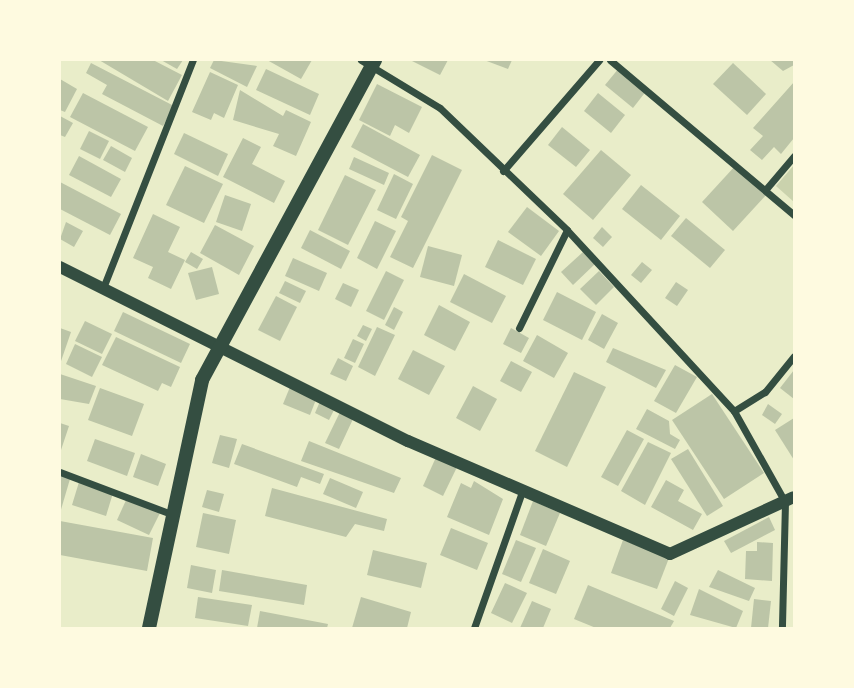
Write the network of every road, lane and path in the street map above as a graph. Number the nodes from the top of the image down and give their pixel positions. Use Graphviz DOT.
graph roads {
  1 [pos="193,60"];
  2 [pos="599,60"];
  3 [pos="610,60"];
  4 [pos="369,62"];
  5 [pos="794,156"];
  6 [pos="503,171"];
  7 [pos="766,189"];
  8 [pos="794,215"];
  9 [pos="567,230"];
  10 [pos="60,267"];
  11 [pos="103,288"];
  12 [pos="519,328"];
  13 [pos="223,350"];
  14 [pos="794,356"];
  15 [pos="734,411"];
  16 [pos="60,472"];
  17 [pos="522,492"];
  18 [pos="790,499"];
  19 [pos="172,514"];
  20 [pos="149,628"];
  21 [pos="474,628"];
  22 [pos="782,628"];
  1 -- 11 [label="street"];
  2 -- 6 [label="street"];
  3 -- 7 [label="street"];
  4 -- 6 [label="street"];
  4 -- 13 [label="main road"];
  5 -- 7 [label="street"];
  6 -- 9 [label="street"];
  7 -- 8 [label="street"];
  9 -- 12 [label="street"];
  9 -- 15 [label="street"];
  10 -- 11 [label="street"];
  11 -- 13 [label="street"];
  13 -- 17 [label="street"];
  13 -- 19 [label="main road"];
  14 -- 15 [label="street"];
  15 -- 18 [label="street"];
  16 -- 19 [label="street"];
  17 -- 18 [label="street"];
  17 -- 21 [label="street"];
  18 -- 22 [label="street"];
  19 -- 20 [label="main road"];
}
